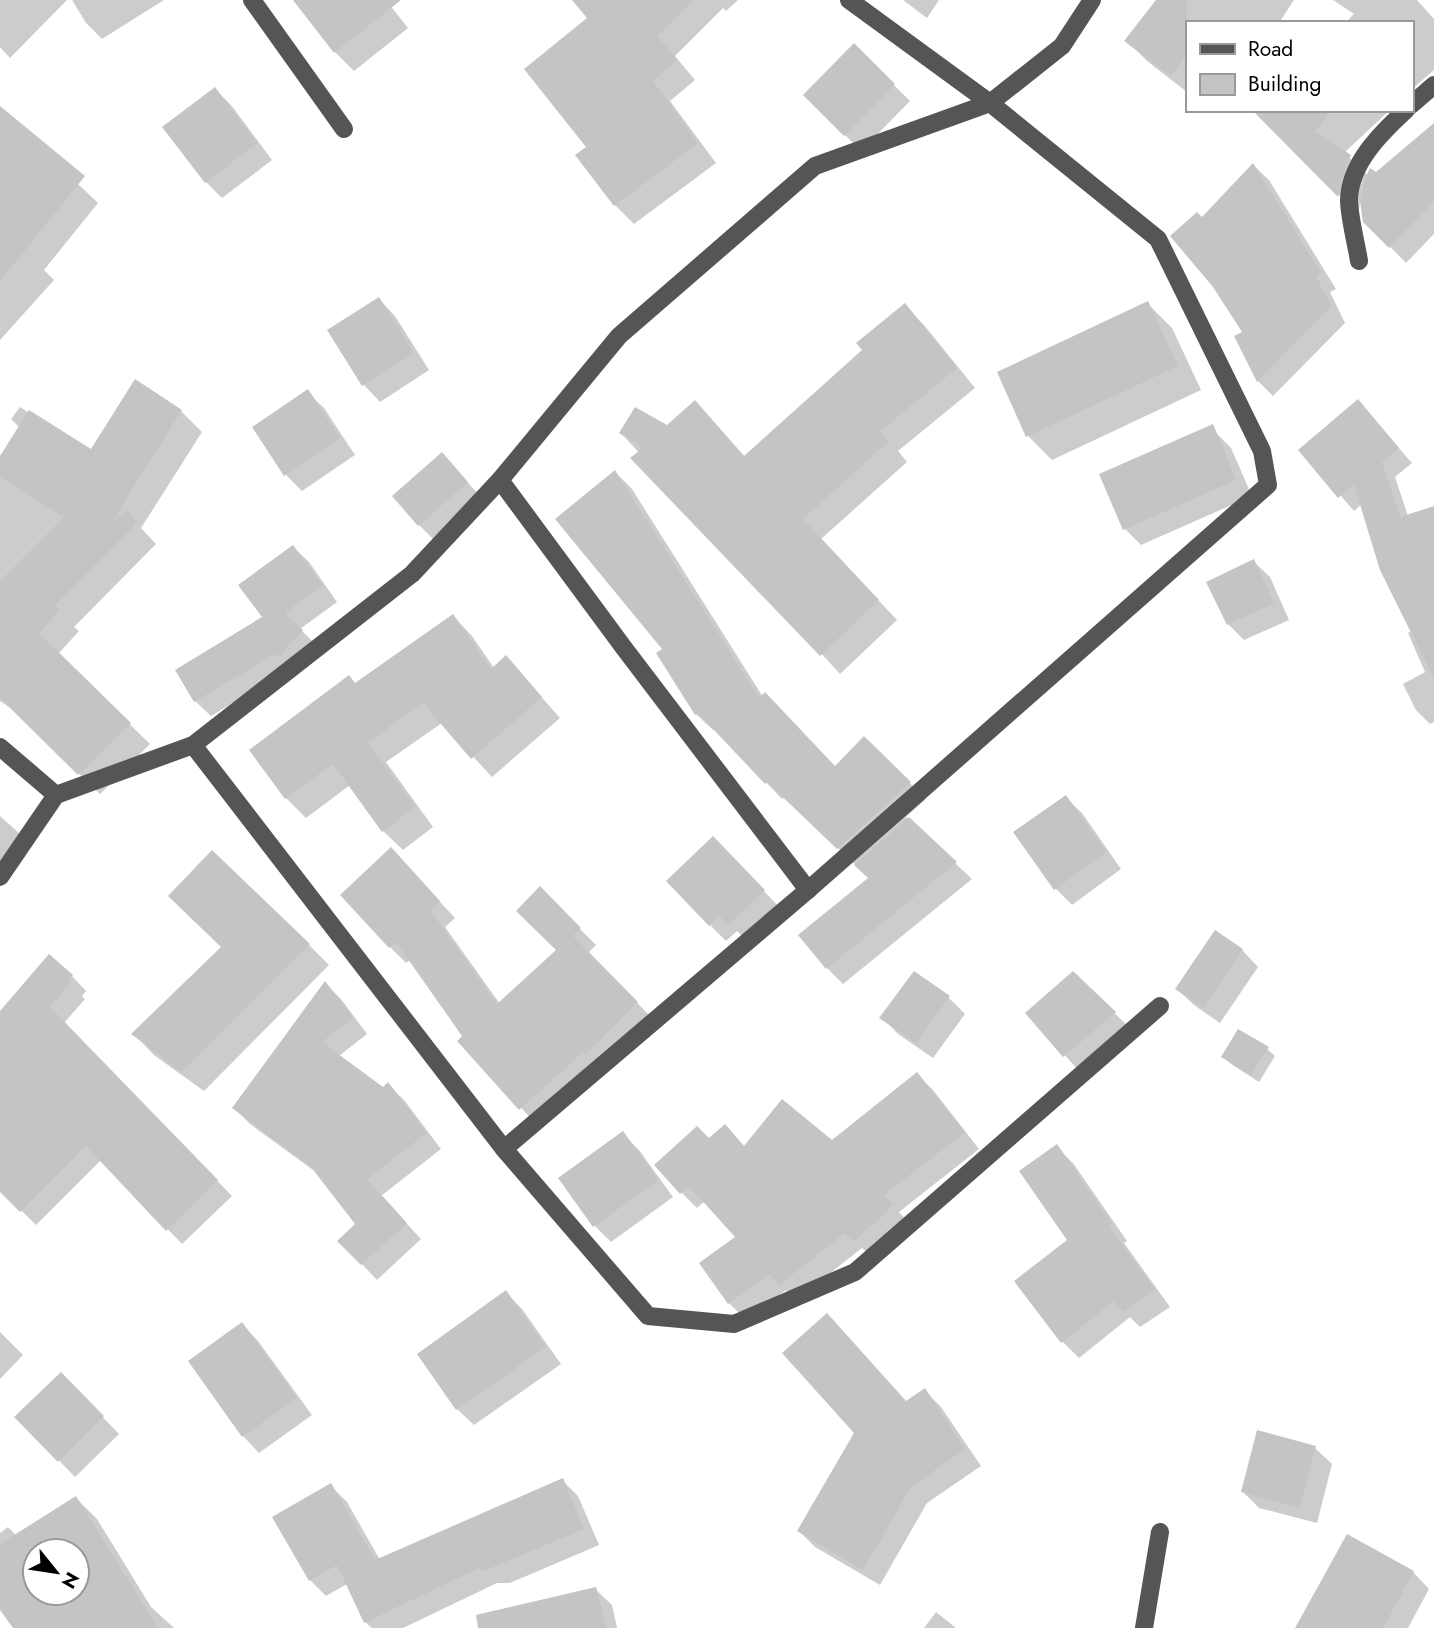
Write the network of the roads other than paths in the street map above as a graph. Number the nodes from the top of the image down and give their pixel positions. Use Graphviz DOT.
graph roads {
  1 [pos="252,0"];
  2 [pos="849,0"];
  3 [pos="1091,0"];
  4 [pos="1434,85"];
  5 [pos="990,103"];
  6 [pos="1413,103"];
  7 [pos="1404,112"];
  8 [pos="344,130"];
  9 [pos="1359,261"];
  10 [pos="500,480"];
  11 [pos="193,745"];
  12 [pos="0,747"];
  13 [pos="56,795"];
  14 [pos="0,877"];
  15 [pos="808,890"];
  16 [pos="1160,1006"];
  17 [pos="504,1149"];
  18 [pos="1160,1532"];
  19 [pos="1144,1628"];
  1 -- 8 [label="street"];
  2 -- 5 [label="street"];
  3 -- 5 [label="street"];
  4 -- 6 [label="street"];
  5 -- 10 [label="street"];
  5 -- 15 [label="street"];
  7 -- 9 [label="street"];
  10 -- 11 [label="street"];
  10 -- 15 [label="street"];
  11 -- 13 [label="street"];
  11 -- 17 [label="street"];
  12 -- 13 [label="street"];
  13 -- 14 [label="street"];
  15 -- 17 [label="street"];
  16 -- 17 [label="street"];
  18 -- 19 [label="street"];
}
